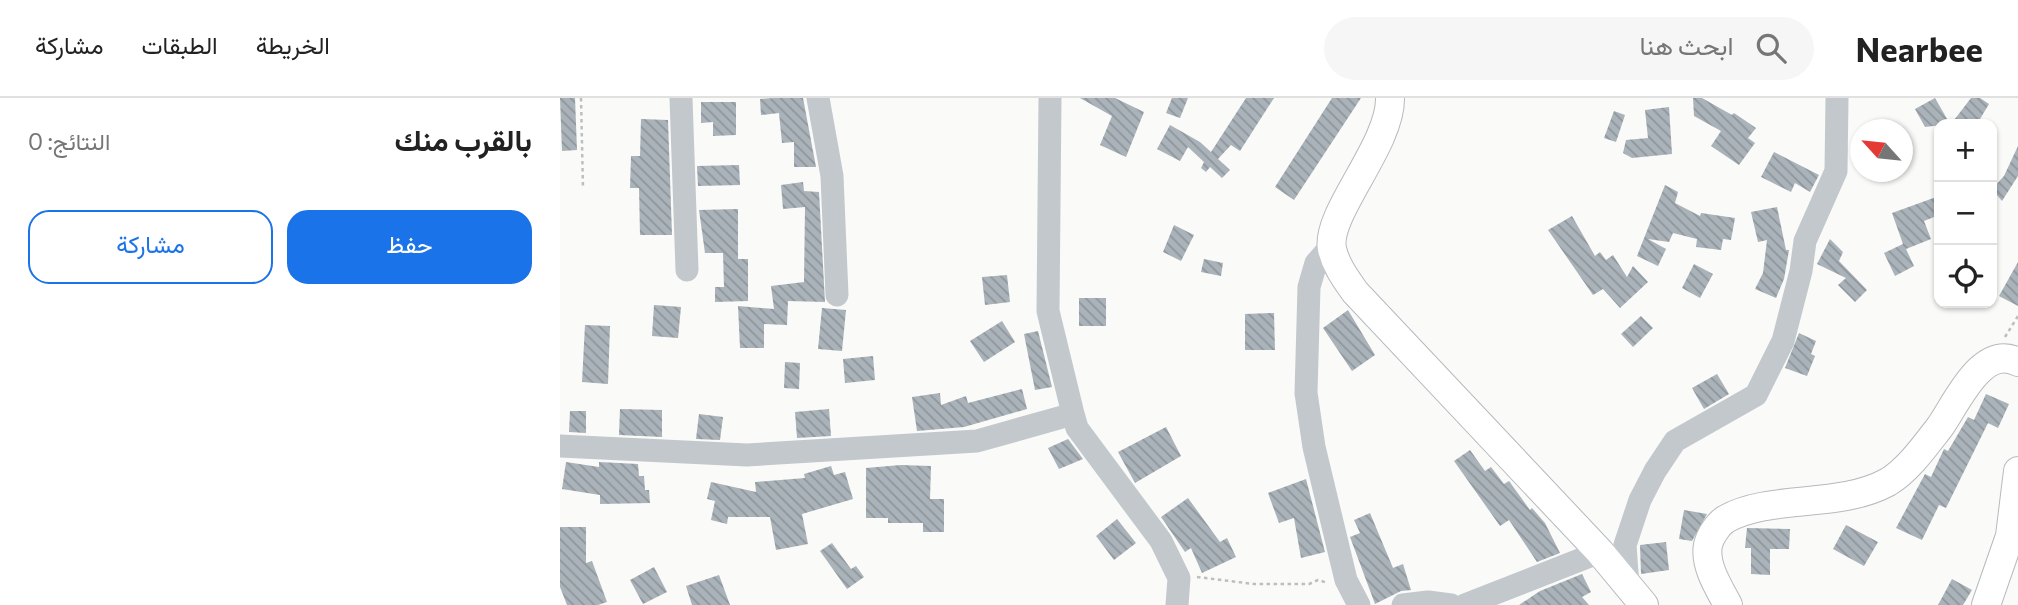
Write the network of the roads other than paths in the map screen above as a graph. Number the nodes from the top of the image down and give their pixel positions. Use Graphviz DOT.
graph roads {
  1 [pos="681,98"];
  2 [pos="818,98"];
  3 [pos="1050,98"];
  4 [pos="1390,98"];
  5 [pos="1837,98"];
  6 [pos="1331,246"];
  7 [pos="687,270"];
  8 [pos="837,295"];
  9 [pos="2018,362"];
  10 [pos="1073,414"];
  11 [pos="560,446"];
  12 [pos="2018,471"];
  13 [pos="1600,552"];
  14 [pos="1354,596"];
  15 [pos="1636,596"];
  16 [pos="1177,605"];
  17 [pos="1403,605"];
  18 [pos="1451,605"];
  19 [pos="1465,605"];
  20 [pos="1728,605"];
  21 [pos="1986,605"];
  1 -- 7 [label="street"];
  2 -- 8 [label="street"];
  3 -- 10 [label="street"];
  4 -- 6 [label="main road"];
  5 -- 15 [label="street"];
  6 -- 13 [label="main road"];
  6 -- 14 [label="street"];
  9 -- 20 [label="main road"];
  10 -- 11 [label="street"];
  10 -- 16 [label="street"];
  12 -- 21 [label="main road"];
  13 -- 15 [label="main road"];
  13 -- 19 [label="street"];
  17 -- 18 [label="street"];
}
